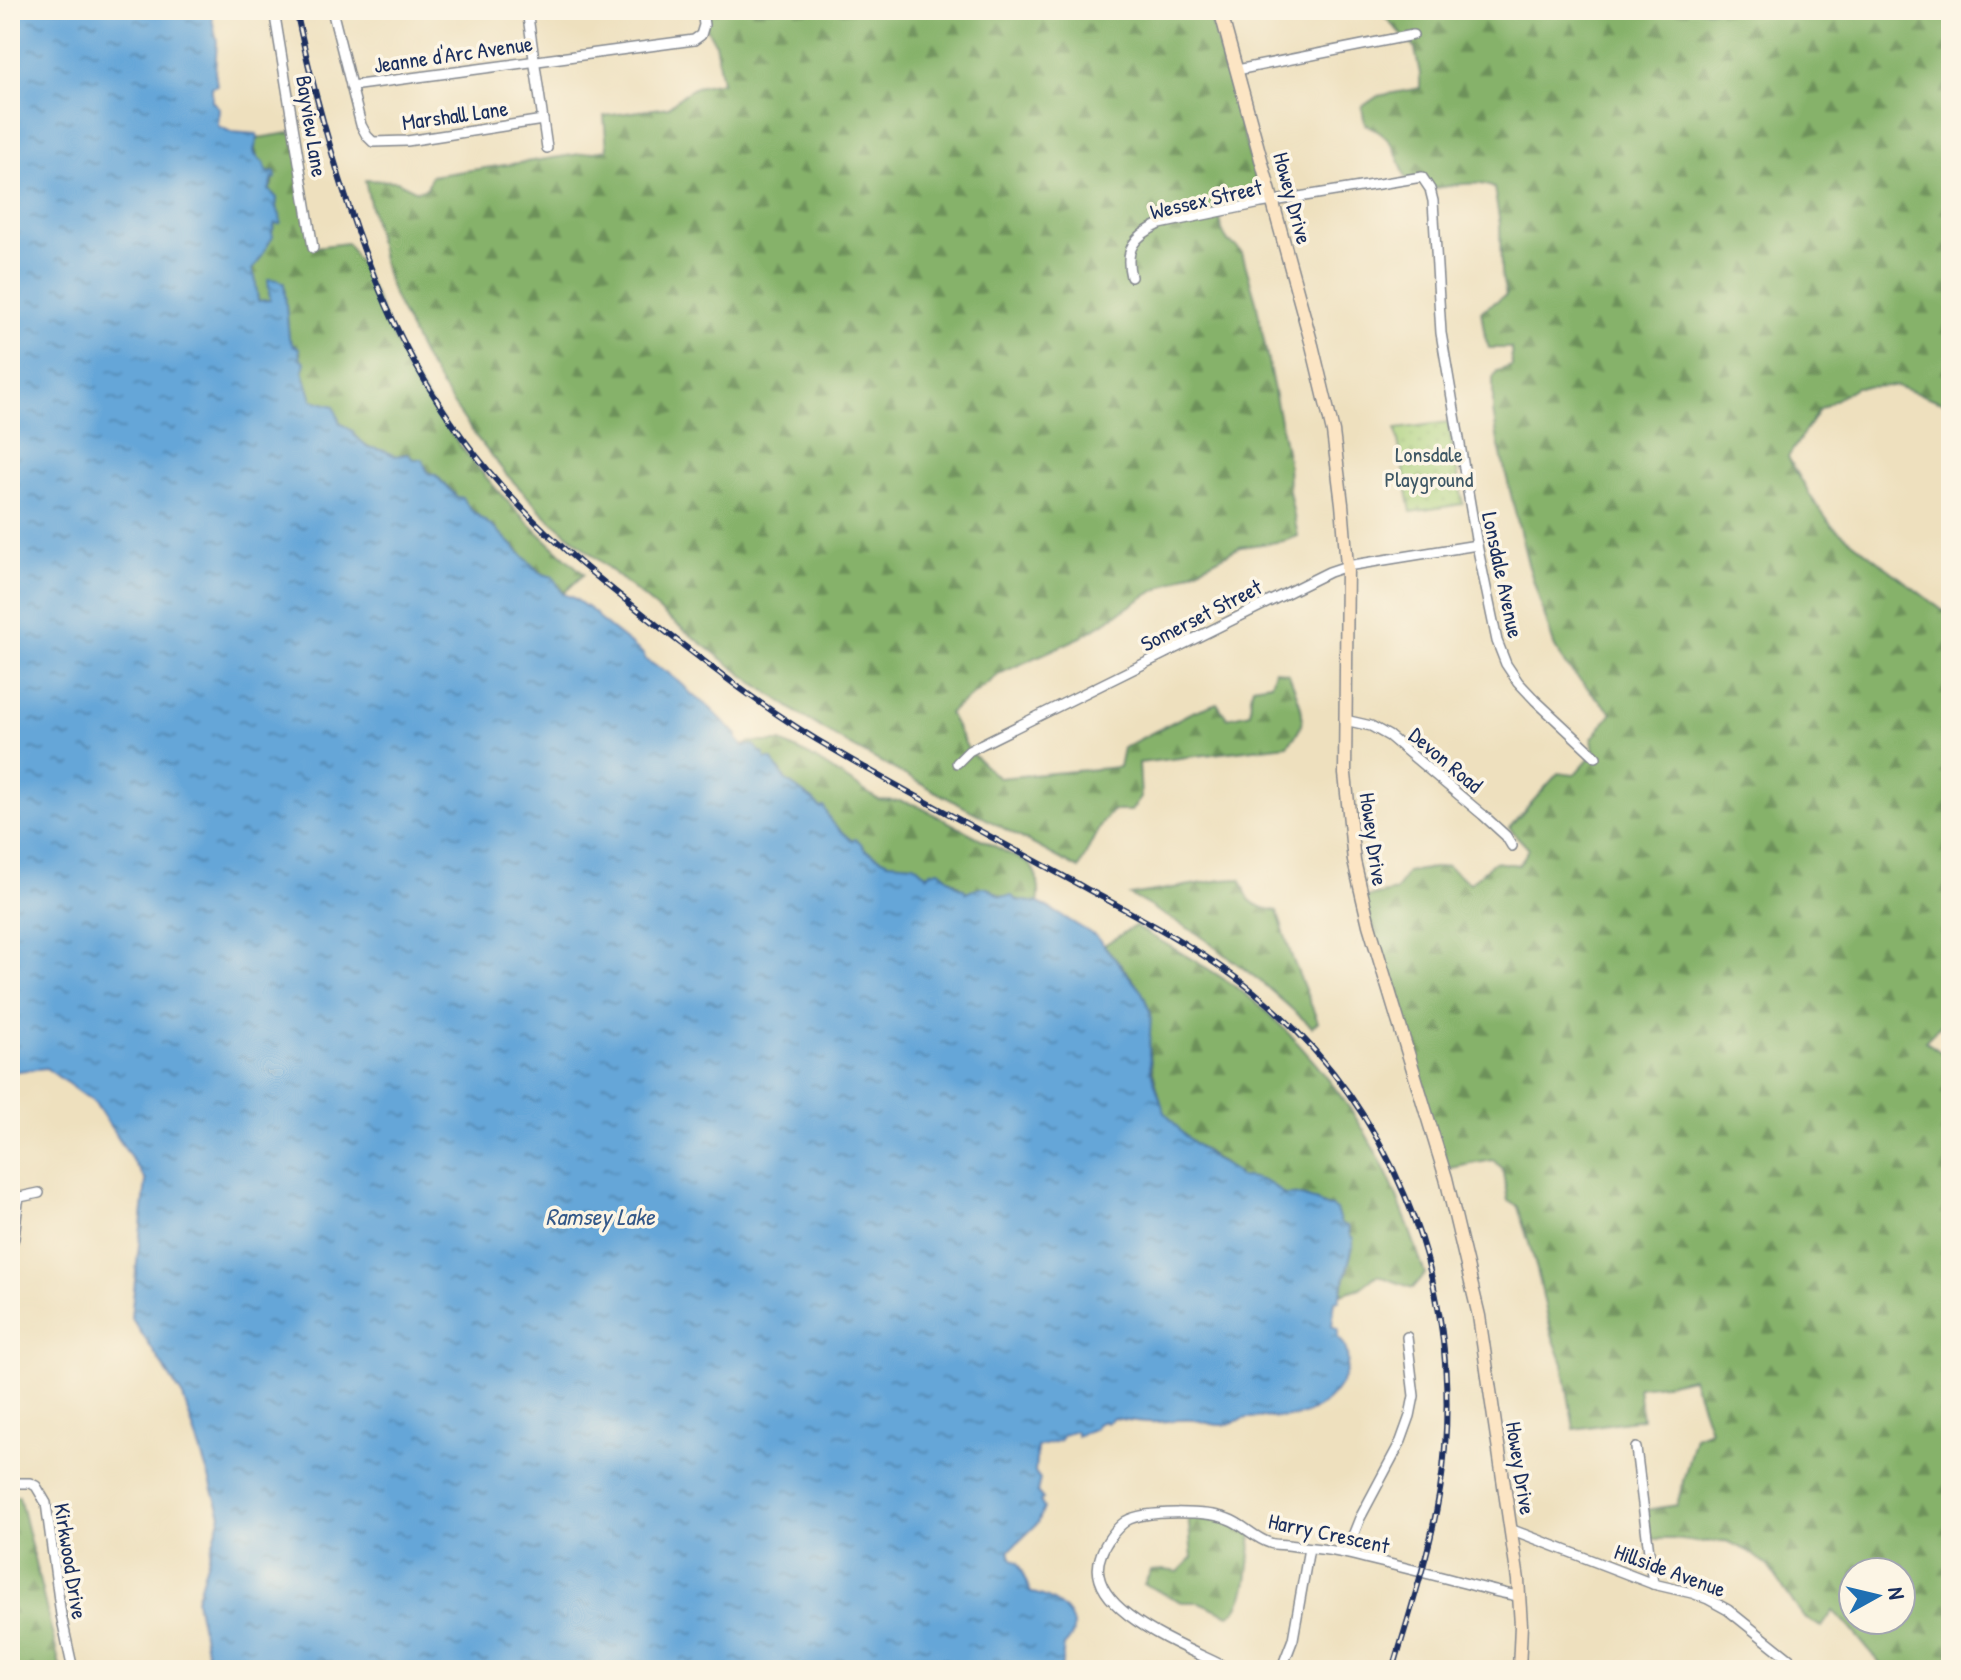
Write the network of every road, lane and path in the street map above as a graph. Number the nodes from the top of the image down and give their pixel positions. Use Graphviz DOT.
graph roads {
  1 [pos="274,10"];
  2 [pos="332,10"];
  3 [pos="527,10"];
  4 [pos="702,10"];
  5 [pos="1220,10"];
  6 [pos="1413,35"];
  7 [pos="534,61"];
  8 [pos="1237,70"];
  9 [pos="351,86"];
  10 [pos="543,120"];
  11 [pos="547,148"];
  12 [pos="1422,177"];
  13 [pos="1273,201"];
  14 [pos="313,248"];
  15 [pos="1131,277"];
  16 [pos="1477,545"];
  17 [pos="1347,566"];
  18 [pos="1345,720"];
  19 [pos="1596,757"];
  20 [pos="957,763"];
  21 [pos="1512,846"];
  22 [pos="39,1193"];
  23 [pos="10,1248"];
  24 [pos="1407,1337"];
  25 [pos="1636,1448"];
  26 [pos="10,1483"];
  27 [pos="1510,1529"];
  28 [pos="1309,1548"];
  29 [pos="1346,1553"];
  30 [pos="1653,1584"];
  31 [pos="1519,1596"];
  32 [pos="73,1670"];
  33 [pos="1231,1670"];
  34 [pos="1281,1670"];
  35 [pos="1519,1670"];
  36 [pos="1803,1670"];
  1 -- 14 [label="street, Bayview Lane"];
  2 -- 9 [label="street"];
  3 -- 7 [label="street"];
  4 -- 7 [label="street, Jeanne d'Arc Avenue"];
  5 -- 8 [label="main road, Howey Drive"];
  6 -- 8 [label="street"];
  7 -- 9 [label="street, Jeanne d'Arc Avenue"];
  7 -- 10 [label="street"];
  8 -- 13 [label="main road, Howey Drive"];
  9 -- 10 [label="street, Marshall Lane"];
  10 -- 11 [label="street"];
  12 -- 13 [label="street, Wessex Street"];
  12 -- 16 [label="street, Lonsdale Avenue"];
  13 -- 15 [label="street, Wessex Street"];
  13 -- 17 [label="main road, Howey Drive"];
  16 -- 17 [label="street, Somerset Street"];
  16 -- 19 [label="street, Lonsdale Avenue"];
  17 -- 18 [label="main road, Howey Drive"];
  17 -- 20 [label="street, Somerset Street"];
  18 -- 21 [label="street, Devon Road"];
  18 -- 27 [label="main road, Howey Drive"];
  22 -- 23 [label="street"];
  24 -- 29 [label="street"];
  25 -- 30 [label="street"];
  26 -- 32 [label="street, Kirkwood Drive"];
  27 -- 30 [label="street, Hillside Avenue"];
  27 -- 31 [label="main road, Howey Drive"];
  28 -- 29 [label="street, Harry Crescent"];
  28 -- 33 [label="street, Harry Crescent"];
  28 -- 34 [label="street"];
  29 -- 31 [label="street, Harry Crescent"];
  30 -- 36 [label="street, Hillside Avenue"];
  31 -- 35 [label="main road, Howey Drive"];
}
